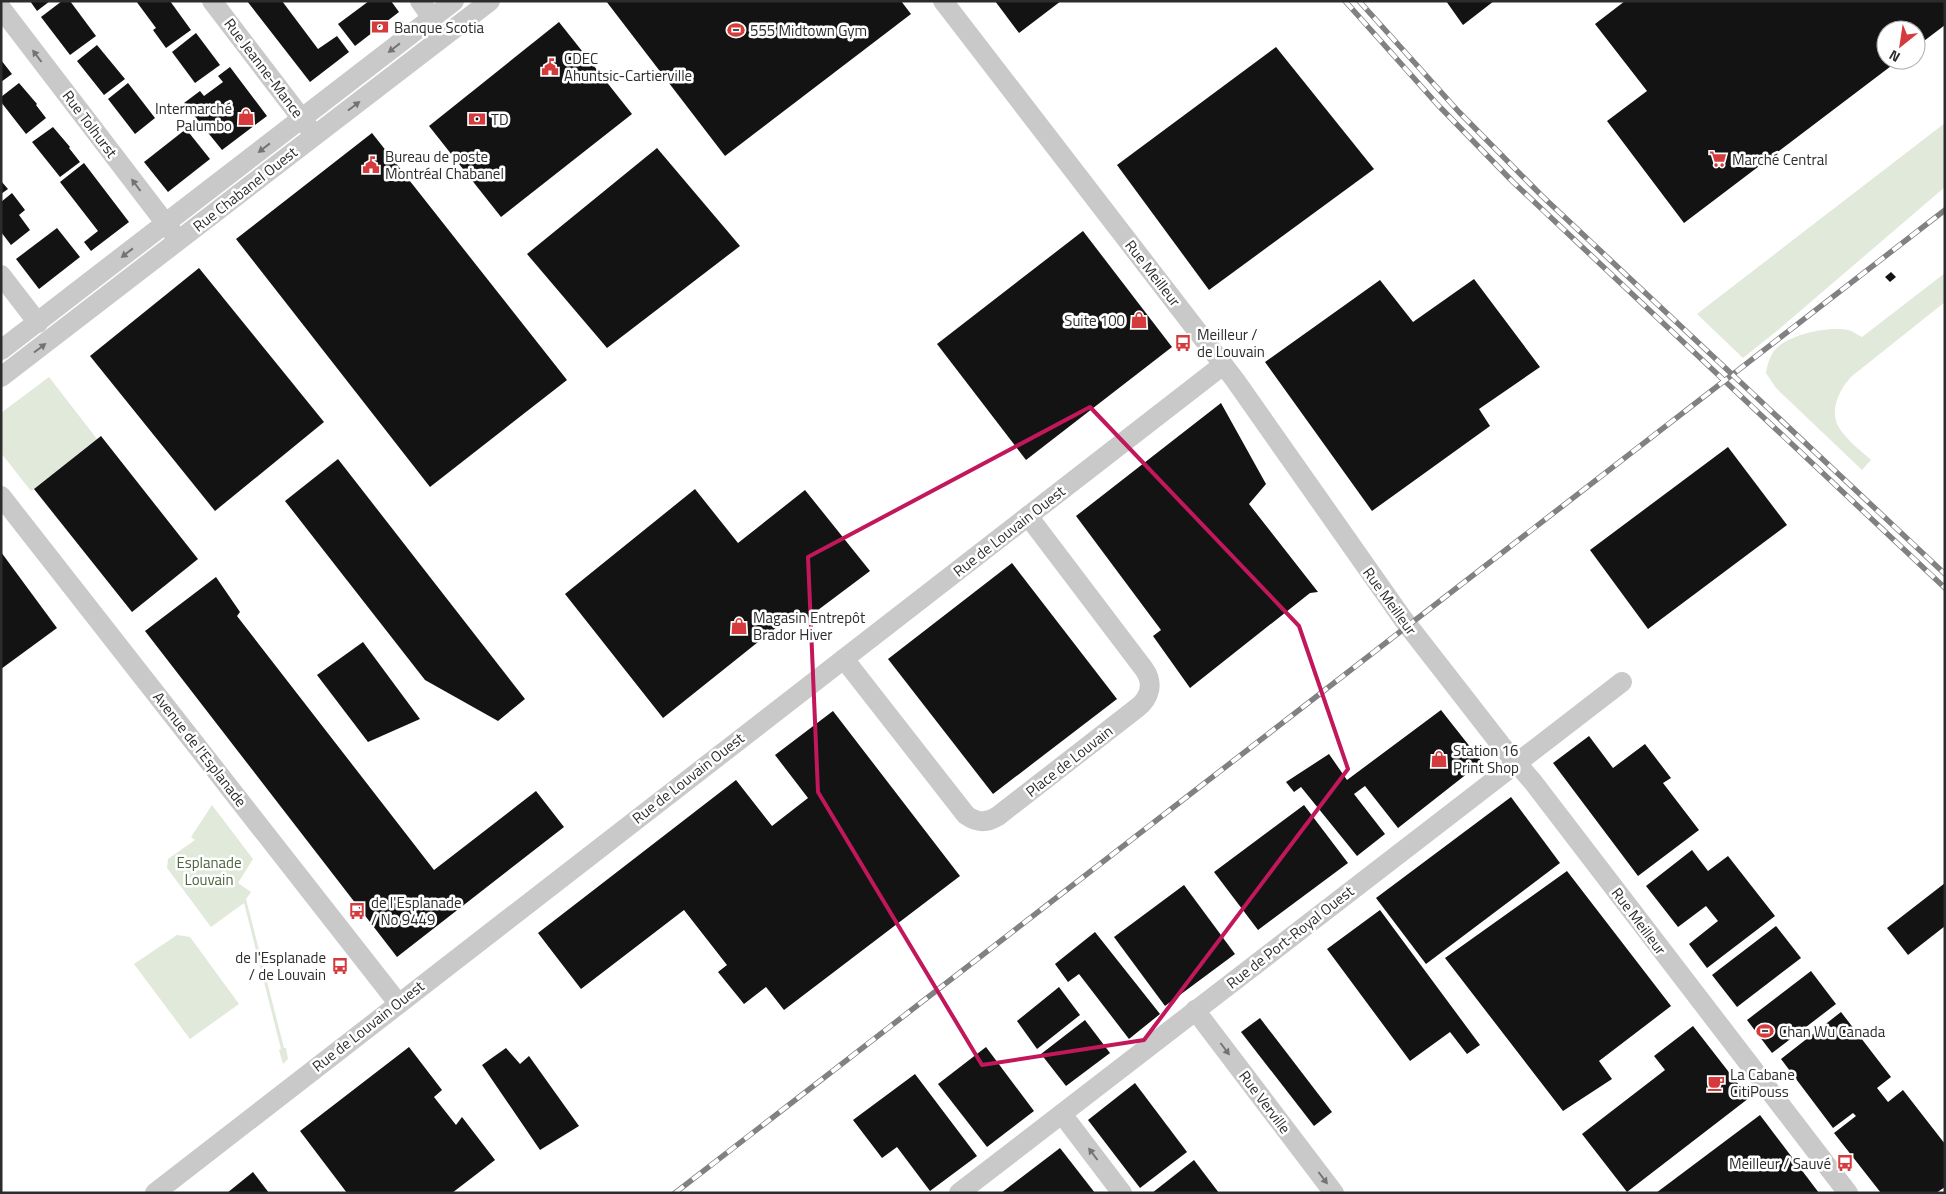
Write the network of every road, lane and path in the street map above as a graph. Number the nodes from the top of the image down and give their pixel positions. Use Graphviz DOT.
graph roads {
  1 [pos="212,1"];
  2 [pos="420,1"];
  3 [pos="454,1"];
  4 [pos="490,1"];
  5 [pos="943,1"];
  6 [pos="1,8"];
  7 [pos="432,18"];
  8 [pos="302,118"];
  9 [pos="315,136"];
  10 [pos="166,223"];
  11 [pos="179,240"];
  12 [pos="1,275"];
  13 [pos="38,323"];
  14 [pos="1,350"];
  15 [pos="1223,365"];
  16 [pos="1,377"];
  17 [pos="1,496"];
  18 [pos="1028,516"];
  19 [pos="844,658"];
  20 [pos="1622,682"];
  21 [pos="1516,763"];
  22 [pos="398,1002"];
  23 [pos="1195,1010"];
  24 [pos="1062,1114"];
  25 [pos="155,1193"];
  26 [pos="959,1193"];
  27 [pos="1122,1193"];
  28 [pos="1334,1193"];
  29 [pos="1848,1193"];
  1 -- 8 [label="street, Rue Jeanne-Mance"];
  2 -- 7 [label="street"];
  3 -- 7 [label="street, Rue Chabanel Ouest"];
  9 -- 4 [label="street, Rue Chabanel Ouest, one-way"];
  5 -- 15 [label="street, Rue Meilleur"];
  10 -- 6 [label="street, Rue Tolhurst, one-way"];
  7 -- 8 [label="street, Rue Chabanel Ouest, one-way"];
  8 -- 9 [label="street, Rue Jeanne-Mance"];
  8 -- 10 [label="street, Rue Chabanel Ouest, one-way"];
  9 -- 11 [label="street, Rue Chabanel Ouest"];
  10 -- 11 [label="street, Rue Tolhurst"];
  10 -- 13 [label="street, Rue Chabanel Ouest, one-way"];
  16 -- 11 [label="street, Rue Chabanel Ouest, one-way"];
  12 -- 13 [label="street"];
  13 -- 14 [label="street, Rue Chabanel Ouest"];
  15 -- 18 [label="street, Rue de Louvain Ouest"];
  15 -- 21 [label="street, Rue Meilleur"];
  17 -- 22 [label="street, Avenue de l'Esplanade"];
  18 -- 19 [label="street, Rue de Louvain Ouest"];
  18 -- 19 [label="street, Place de Louvain"];
  19 -- 22 [label="street, Rue de Louvain Ouest"];
  20 -- 21 [label="street, Rue de Port-Royal Ouest"];
  21 -- 23 [label="street, Rue de Port-Royal Ouest"];
  21 -- 29 [label="street, Rue Meilleur"];
  22 -- 25 [label="street, Rue de Louvain Ouest"];
  23 -- 24 [label="street, Rue de Port-Royal Ouest"];
  23 -- 28 [label="street, Rue Verville, one-way"];
  24 -- 26 [label="street, Rue de Port-Royal Ouest"];
  27 -- 24 [label="street, one-way"];
}
